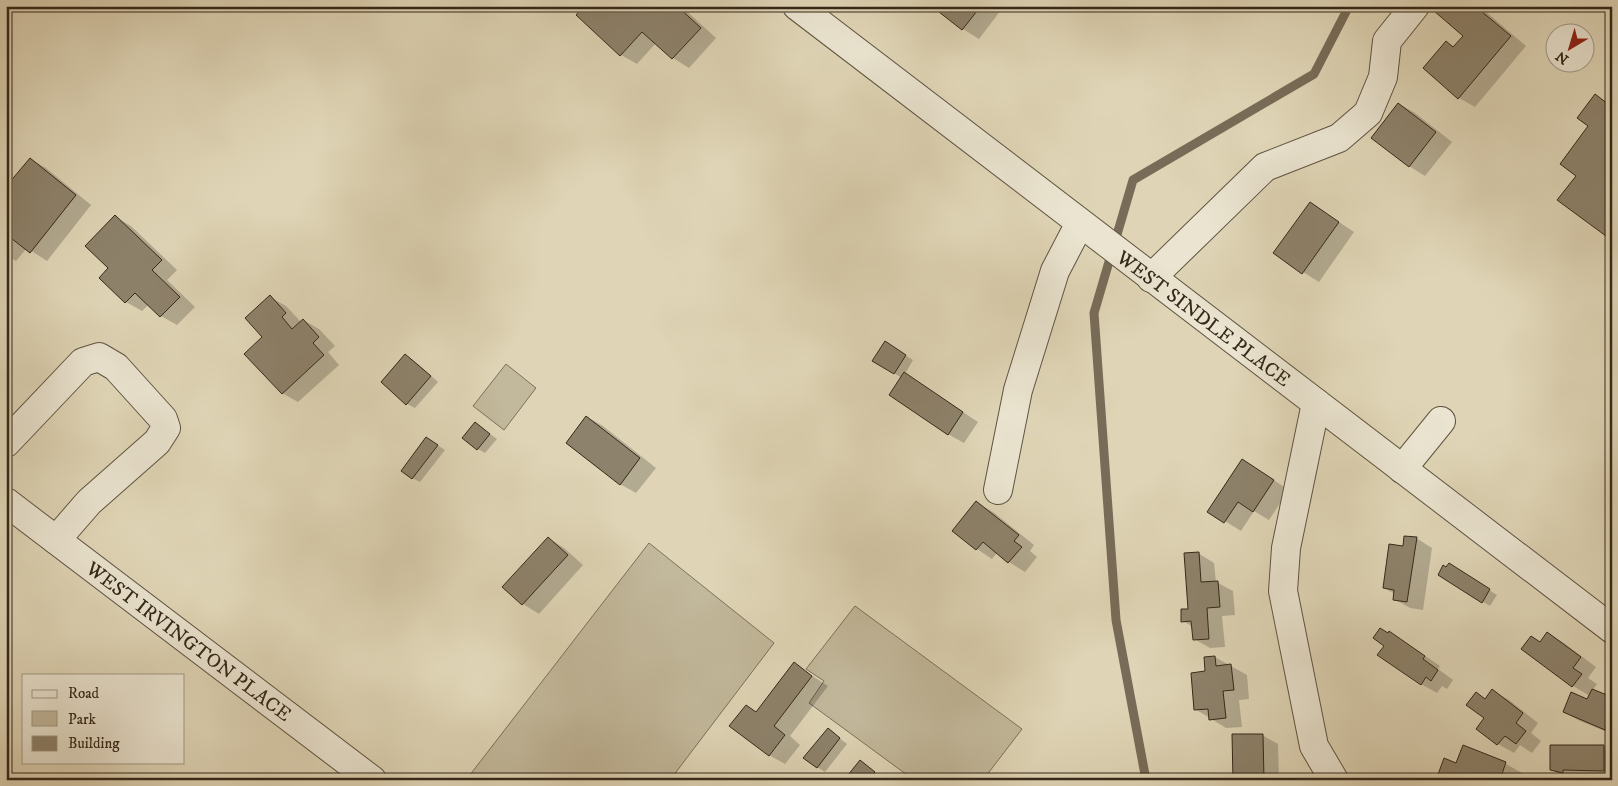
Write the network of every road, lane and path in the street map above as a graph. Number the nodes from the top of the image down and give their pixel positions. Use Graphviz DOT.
graph roads {
  1 [pos="796,6"];
  2 [pos="1415,6"];
  3 [pos="1080,223"];
  4 [pos="1151,278"];
  5 [pos="1316,403"];
  6 [pos="1441,421"];
  7 [pos="6,443"];
  8 [pos="1402,469"];
  9 [pos="998,490"];
  10 [pos="6,502"];
  11 [pos="56,540"];
  12 [pos="1612,629"];
  13 [pos="372,780"];
  14 [pos="1334,780"];
  1 -- 3 [label="street, WEST SINDLE PLACE"];
  2 -- 4 [label="street"];
  3 -- 4 [label="street, WEST SINDLE PLACE"];
  3 -- 9 [label="street"];
  4 -- 5 [label="street, WEST SINDLE PLACE"];
  5 -- 8 [label="street, WEST SINDLE PLACE"];
  5 -- 14 [label="street"];
  6 -- 8 [label="street"];
  7 -- 11 [label="street"];
  8 -- 12 [label="street, WEST SINDLE PLACE"];
  10 -- 11 [label="street, WEST IRVINGTON PLACE"];
  11 -- 13 [label="street, WEST IRVINGTON PLACE"];
}
